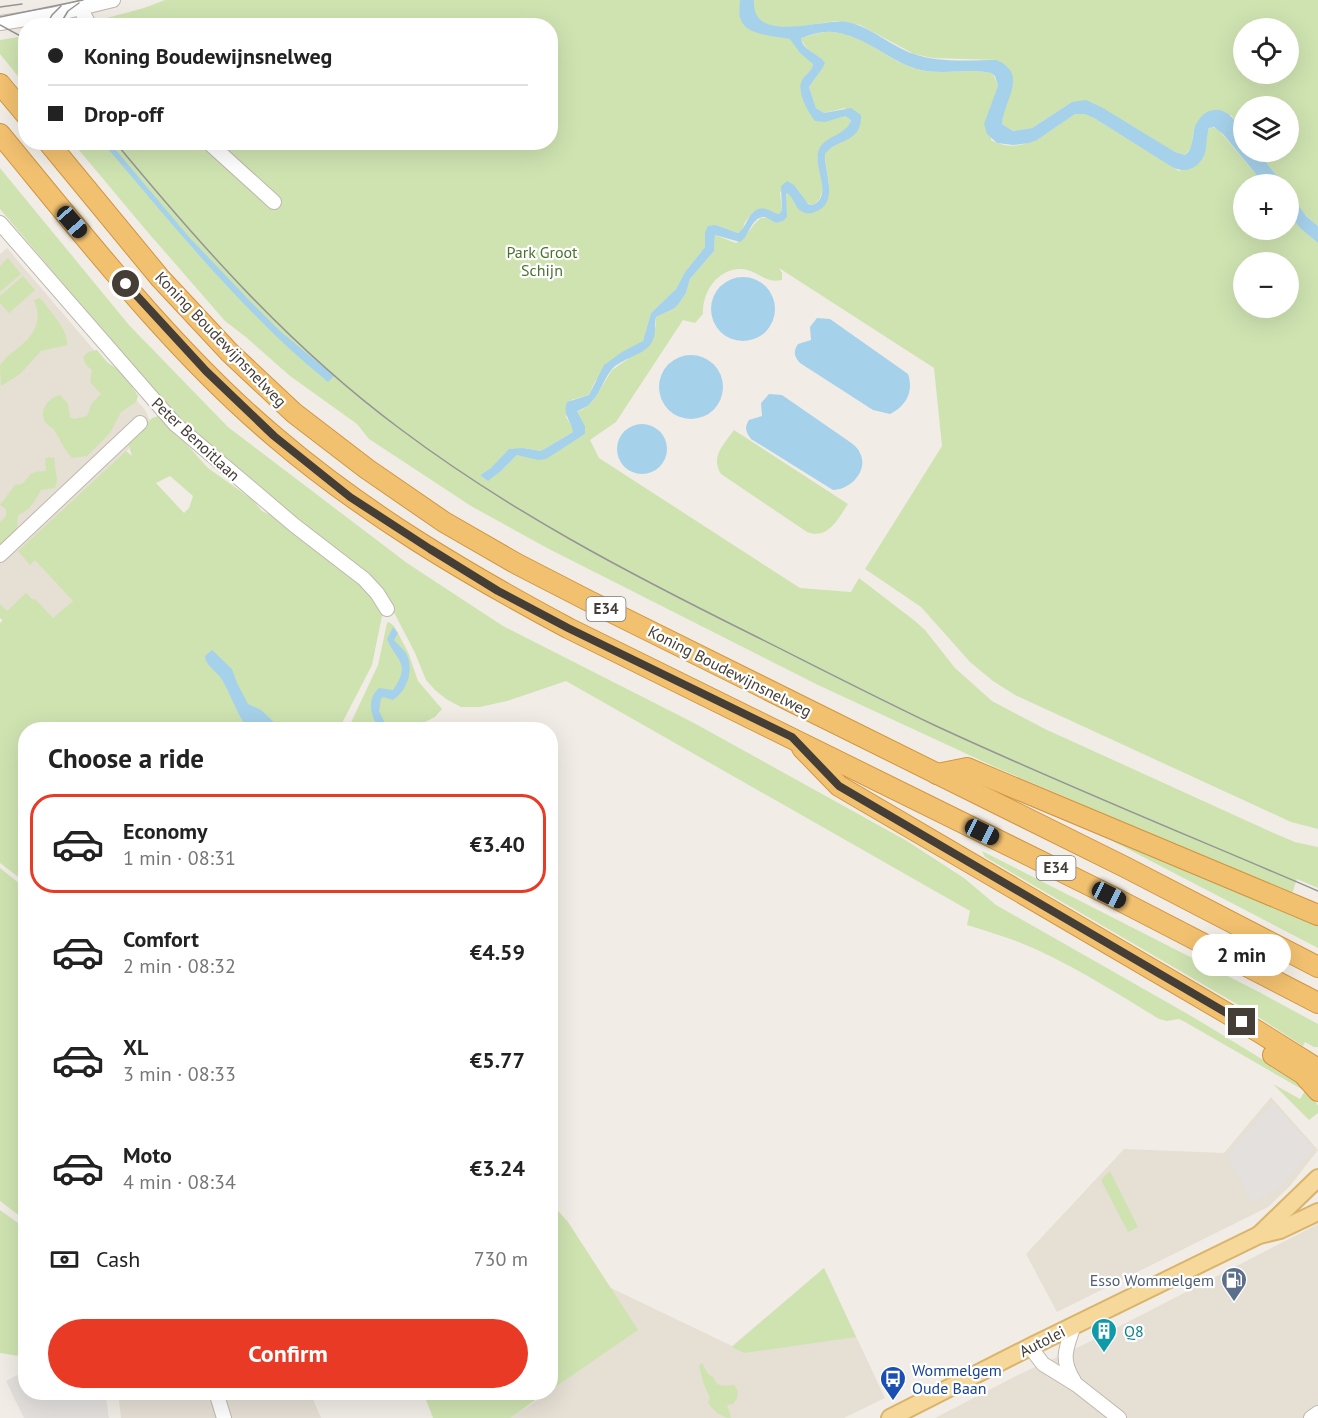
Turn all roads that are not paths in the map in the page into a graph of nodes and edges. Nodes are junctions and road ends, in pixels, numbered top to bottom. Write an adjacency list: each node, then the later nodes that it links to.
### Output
1 (113, 0): 2 (street)
2 (80, 8): 3 (street); 4 (street)
3 (27, 18)
4 (86, 18)
5 (18, 20): 6 (street)
6 (0, 23)
7 (0, 84): 8 (highway)
8 (18, 105)
9 (0, 134): 17 (highway, Koning Boudewijnsnelweg / E34)
10 (55, 150): 18 (highway, Koning Boudewijnsnelweg / E34)
11 (217, 150): 12 (street)
12 (274, 202)
13 (0, 224): 16 (street, Peter Benoitlaan)
14 (140, 423): 15 (street, Peter Benoitlaan)
15 (0, 555)
16 (387, 609)
17 (792, 737): 21 (highway, Koning Boudewijnsnelweg / E34); 22 (highway)
18 (937, 774): 19 (highway); 20 (highway, Koning Boudewijnsnelweg / E34)
19 (1318, 915)
20 (1318, 967)
21 (1318, 1003)
22 (1259, 1032): 23 (highway); 24 (highway)
23 (1318, 1069)
24 (1318, 1091)
25 (1318, 1178): 27 (main road, Autolei)
26 (1318, 1212): 27 (main road, Autolei)
27 (1259, 1235): 28 (main road, Autolei)
28 (1074, 1325): 29 (main road, Autolei); 30 (street)
29 (1030, 1347): 30 (street); 34 (main road, Autolei)
30 (1077, 1385): 35 (street)
31 (218, 1400): 33 (street)
32 (1318, 1413): 36 (street)
33 (224, 1418)
34 (891, 1418)
35 (1119, 1418)
36 (1311, 1418)

